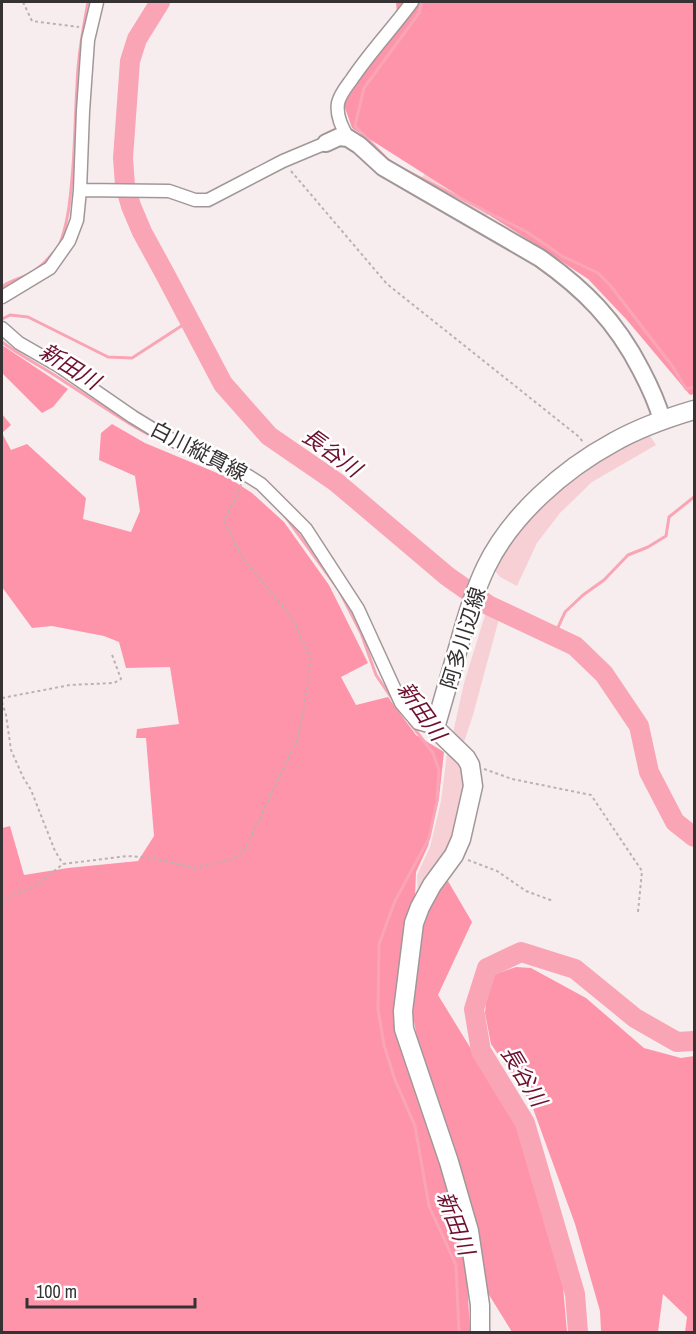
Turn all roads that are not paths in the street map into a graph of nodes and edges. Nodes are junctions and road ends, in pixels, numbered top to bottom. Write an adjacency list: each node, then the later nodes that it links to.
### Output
1 (97, 2): 5 (street)
2 (412, 2): 3 (street)
3 (348, 138): 4 (street); 9 (street)
4 (326, 143): 5 (street)
5 (80, 190): 6 (street)
6 (2, 297)
7 (2, 328): 10 (street, 白川縦貫線)
8 (694, 410): 9 (main road, 阿多川辺線)
9 (662, 420): 10 (main road, 阿多川辺線)
10 (435, 728): 11 (main road)
11 (480, 1332)

